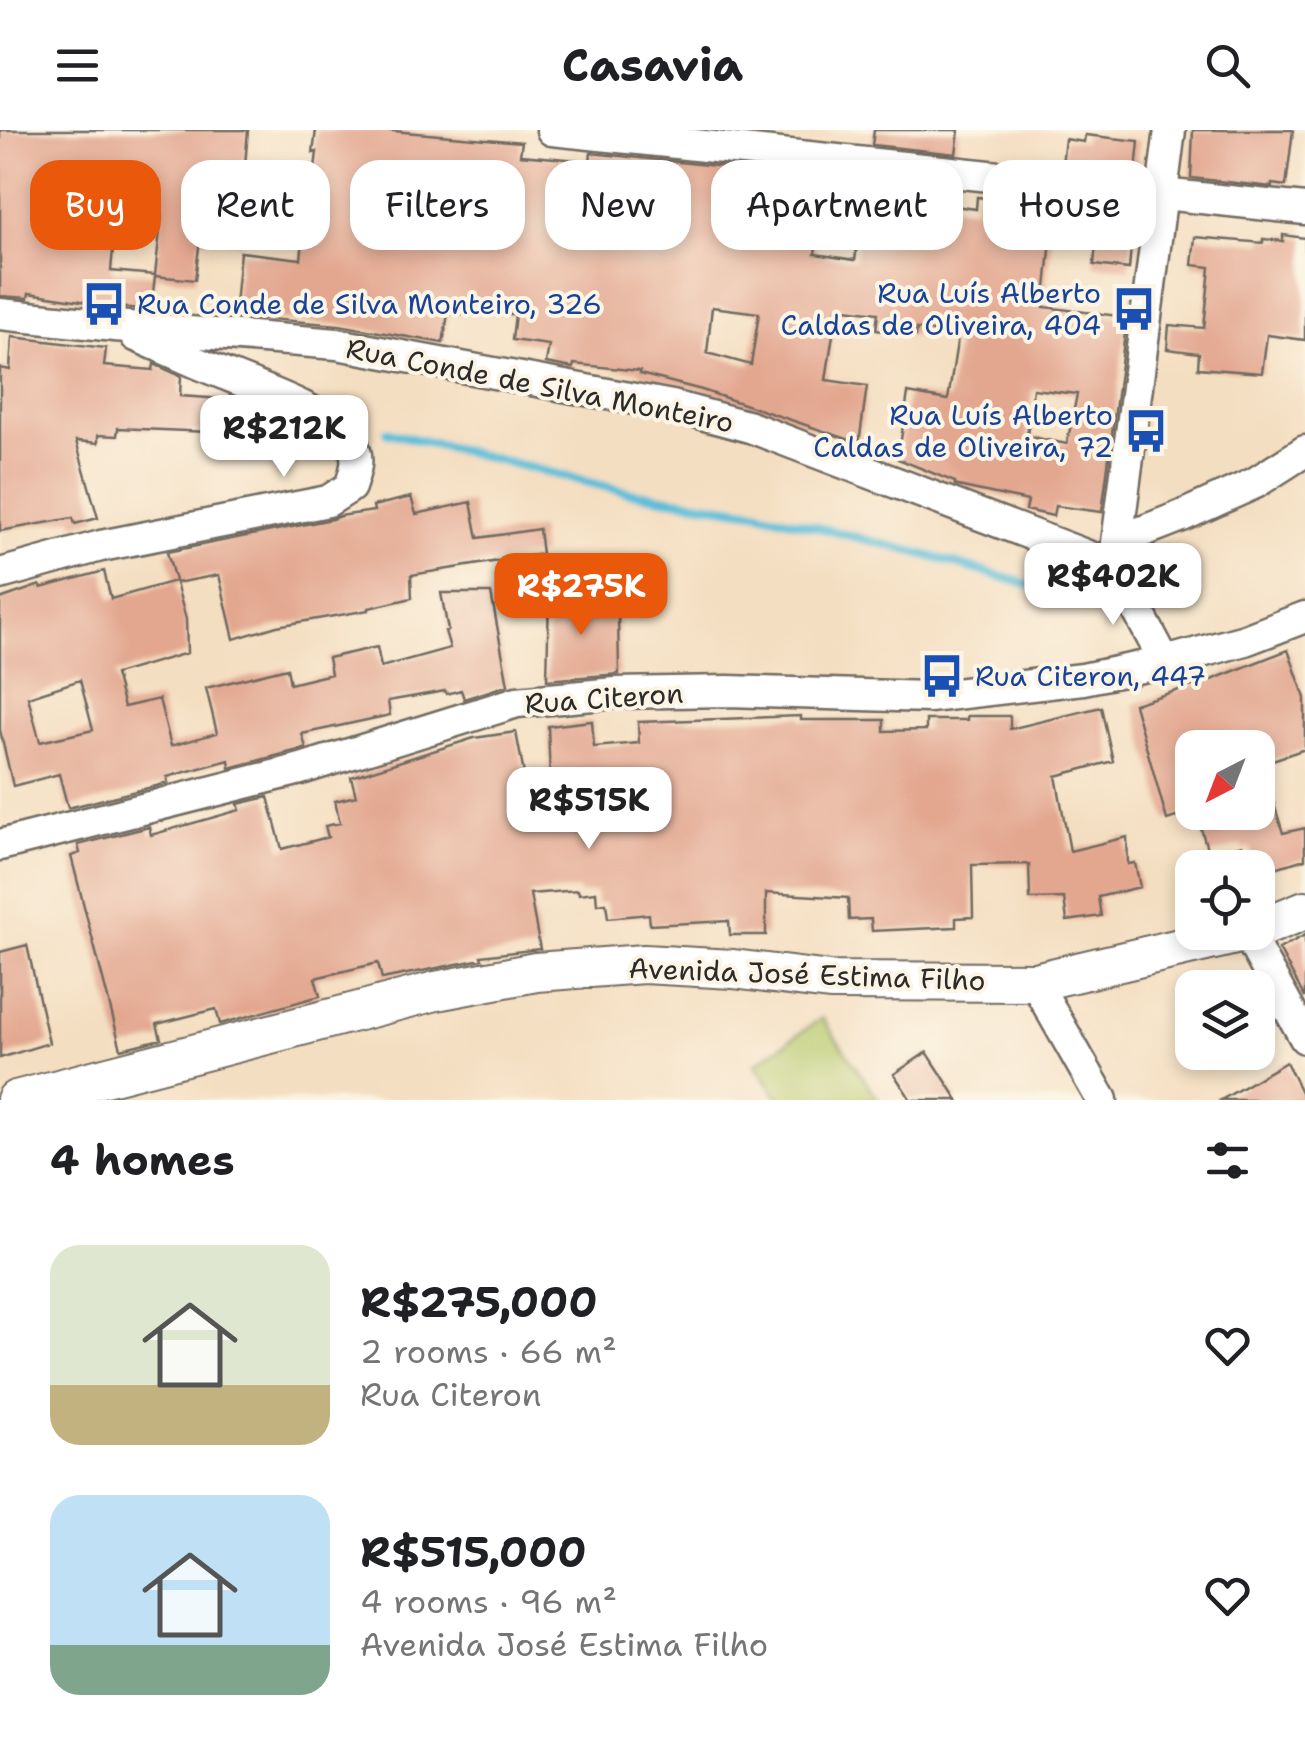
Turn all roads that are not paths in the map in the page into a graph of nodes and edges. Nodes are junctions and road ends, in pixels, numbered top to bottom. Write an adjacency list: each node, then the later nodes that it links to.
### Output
1 (552, 130): 3 (street)
2 (1170, 130): 3 (street)
3 (1161, 193): 4 (street); 8 (street)
4 (1305, 209)
5 (0, 314): 6 (street, Rua Conde de Silva Monteiro)
6 (115, 326): 8 (street, Rua Conde de Silva Monteiro); 9 (street)
7 (1305, 451): 8 (street)
8 (1116, 554): 11 (street)
9 (0, 574)
10 (1305, 617): 11 (street, Rua Citeron)
11 (1165, 662): 12 (street, Rua Citeron)
12 (0, 845)
13 (1305, 910): 14 (street)
14 (1275, 922)
15 (1175, 950): 17 (street, Avenida José Estima Filho)
16 (1256, 950): 18 (street)
17 (1035, 982): 19 (street, Avenida José Estima Filho); 20 (street)
18 (1305, 1038)
19 (16, 1100)
20 (1102, 1100)

